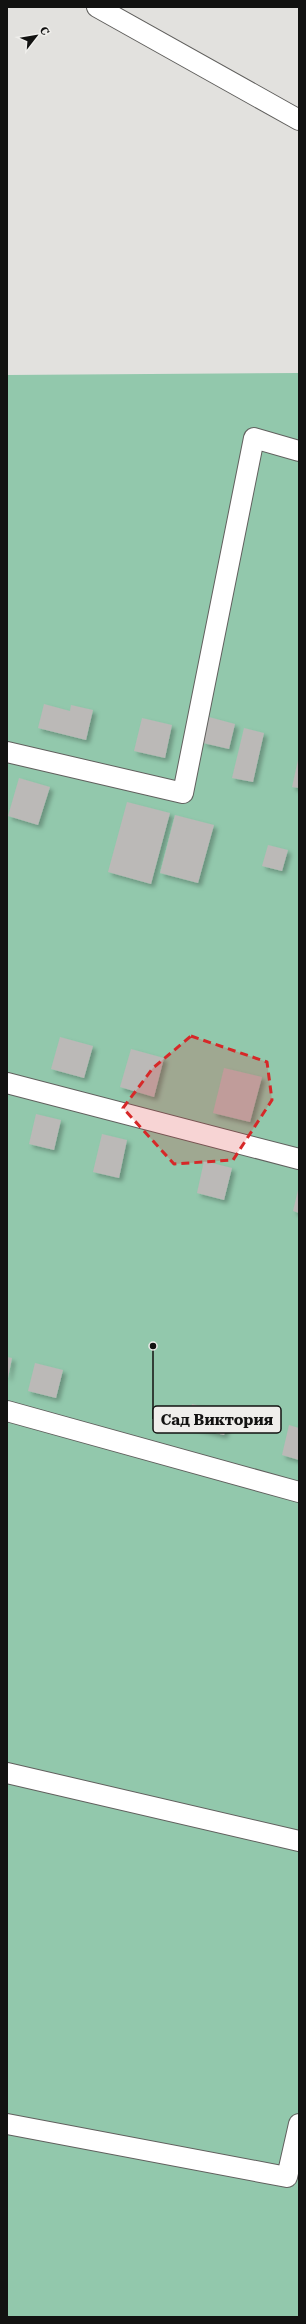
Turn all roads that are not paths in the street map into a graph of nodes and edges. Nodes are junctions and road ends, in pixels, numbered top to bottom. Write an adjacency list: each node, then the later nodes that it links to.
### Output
1 (97, 7): 2 (lane)
2 (299, 120)
3 (299, 451): 4 (lane)
4 (7, 752)
5 (7, 1083): 6 (lane)
6 (299, 1159)
7 (7, 1411): 8 (lane)
8 (299, 1492)
9 (7, 1773): 10 (lane)
10 (299, 1841)
11 (7, 2124): 13 (lane)
12 (299, 2124): 13 (lane)
13 (293, 2178)

